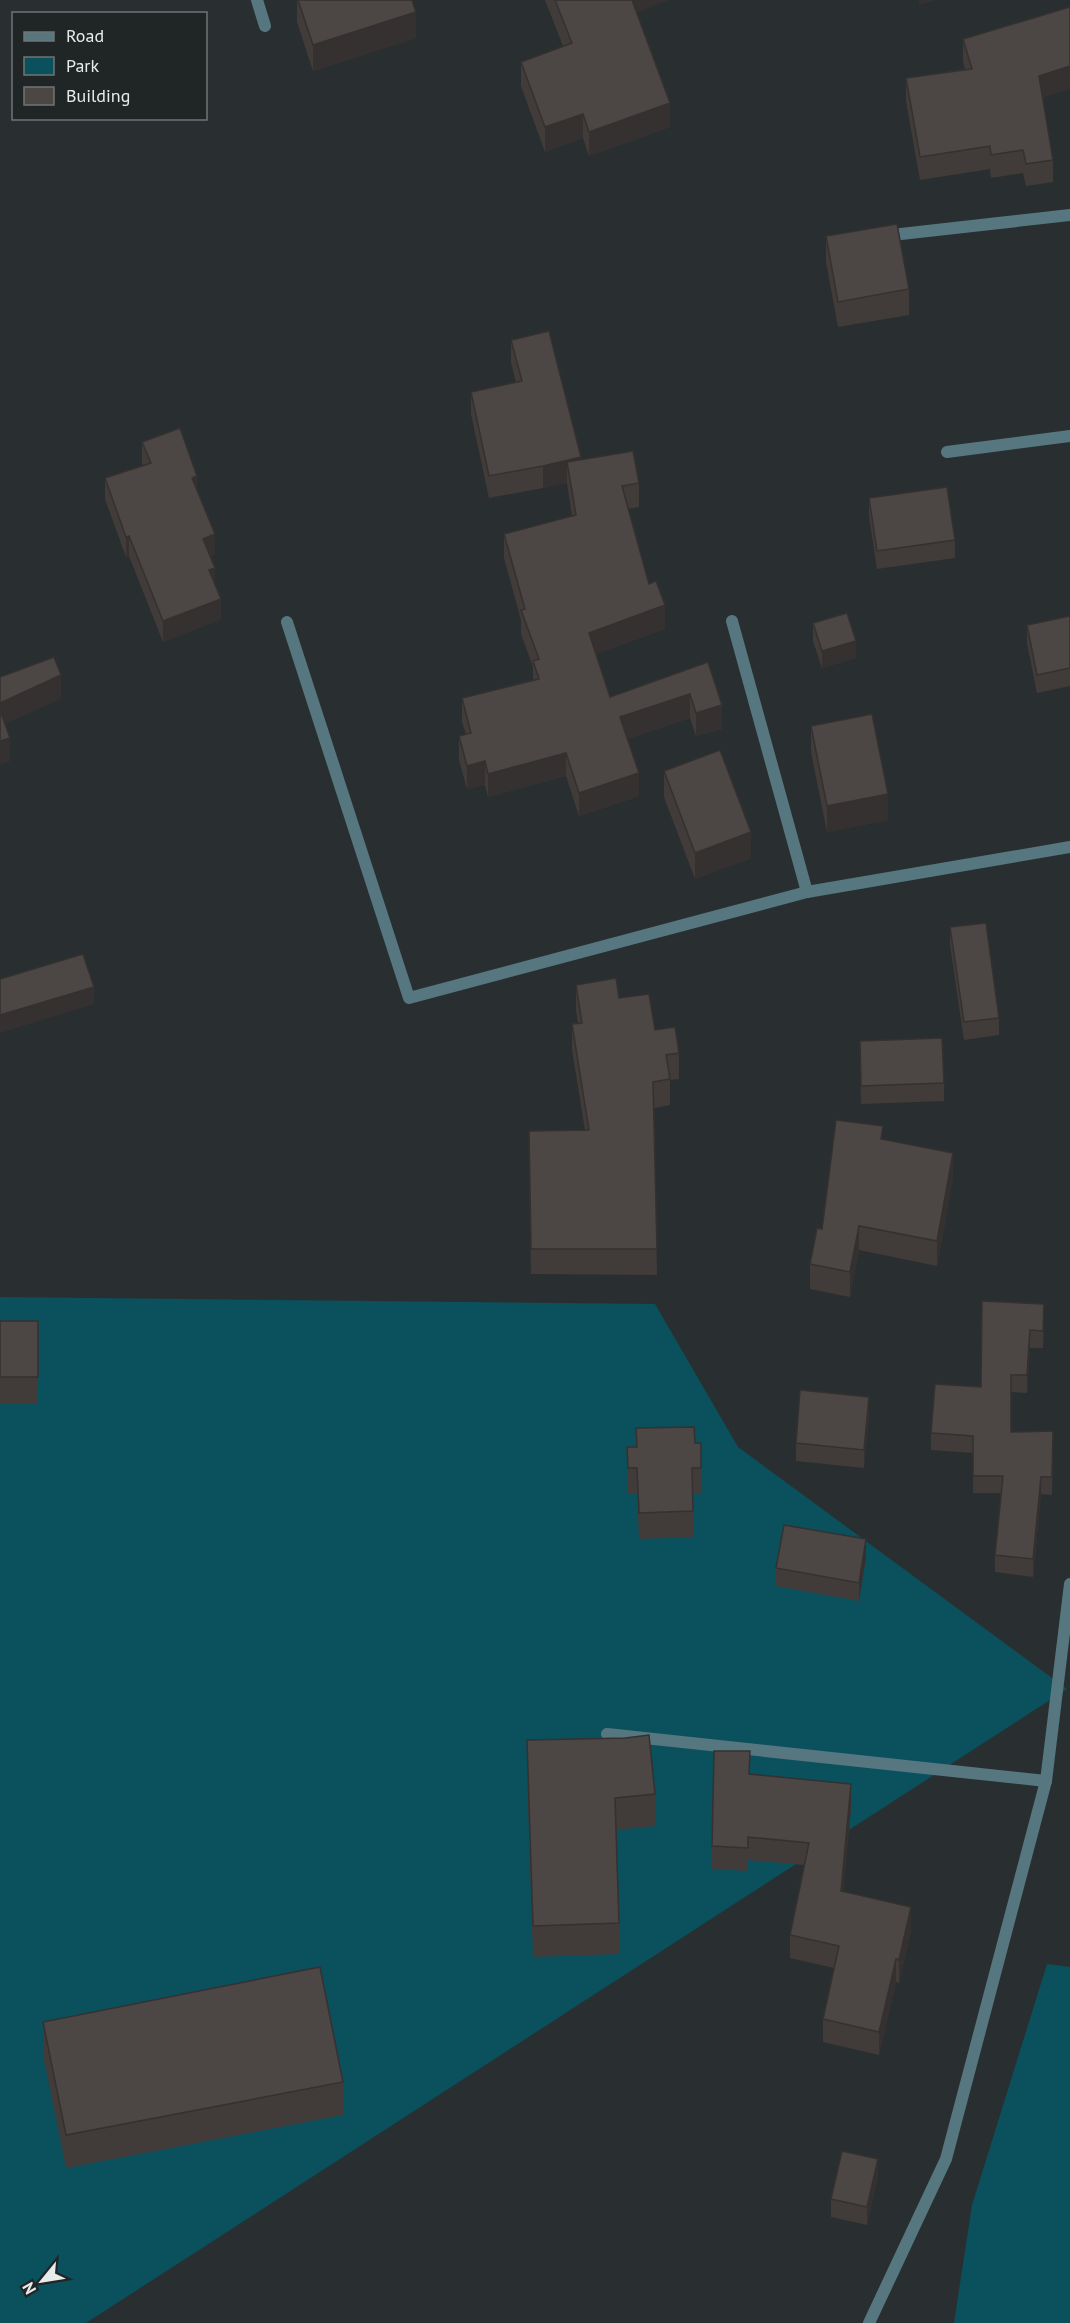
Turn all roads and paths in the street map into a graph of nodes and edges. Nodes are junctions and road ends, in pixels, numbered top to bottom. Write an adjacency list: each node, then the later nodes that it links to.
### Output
1 (257, 0): 2 (street)
2 (265, 26)
3 (1070, 215): 4 (street)
4 (868, 238)
5 (1070, 436): 6 (street)
6 (947, 452)
7 (732, 621): 10 (street)
8 (287, 622): 10 (street)
9 (1070, 847): 10 (street)
10 (807, 892)
11 (1070, 1584): 13 (street)
12 (607, 1734): 13 (street)
13 (1046, 1781): 14 (street)
14 (869, 2323)

